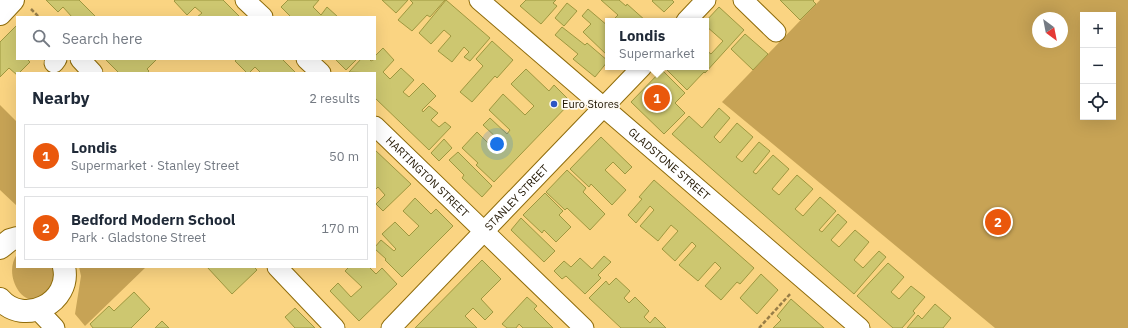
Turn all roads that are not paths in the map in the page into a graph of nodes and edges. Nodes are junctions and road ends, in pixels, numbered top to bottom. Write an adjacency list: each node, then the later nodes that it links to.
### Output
1 (246, 0): 7 (street)
2 (480, 0): 15 (street, GLADSTONE STREET)
3 (706, 0): 8 (street)
4 (743, 0): 9 (street)
5 (20, 3): 6 (street)
6 (0, 14)
7 (262, 16)
8 (689, 18)
9 (776, 32)
10 (81, 60): 13 (street)
11 (307, 60): 14 (street)
12 (639, 70): 15 (street, STANLEY STREET)
13 (92, 72)
14 (320, 72)
15 (604, 106): 17 (street, STANLEY STREET); 26 (street, GLADSTONE STREET)
16 (376, 127): 17 (street, HARTINGTON STREET)
17 (484, 232): 24 (street, STANLEY STREET); 25 (street, HARTINGTON STREET)
18 (64, 268): 21 (street)
19 (278, 268): 23 (street)
20 (1, 303): 21 (street)
21 (38, 310): 22 (street)
22 (55, 328)
23 (335, 328)
24 (391, 328)
25 (584, 328)
26 (860, 328)

